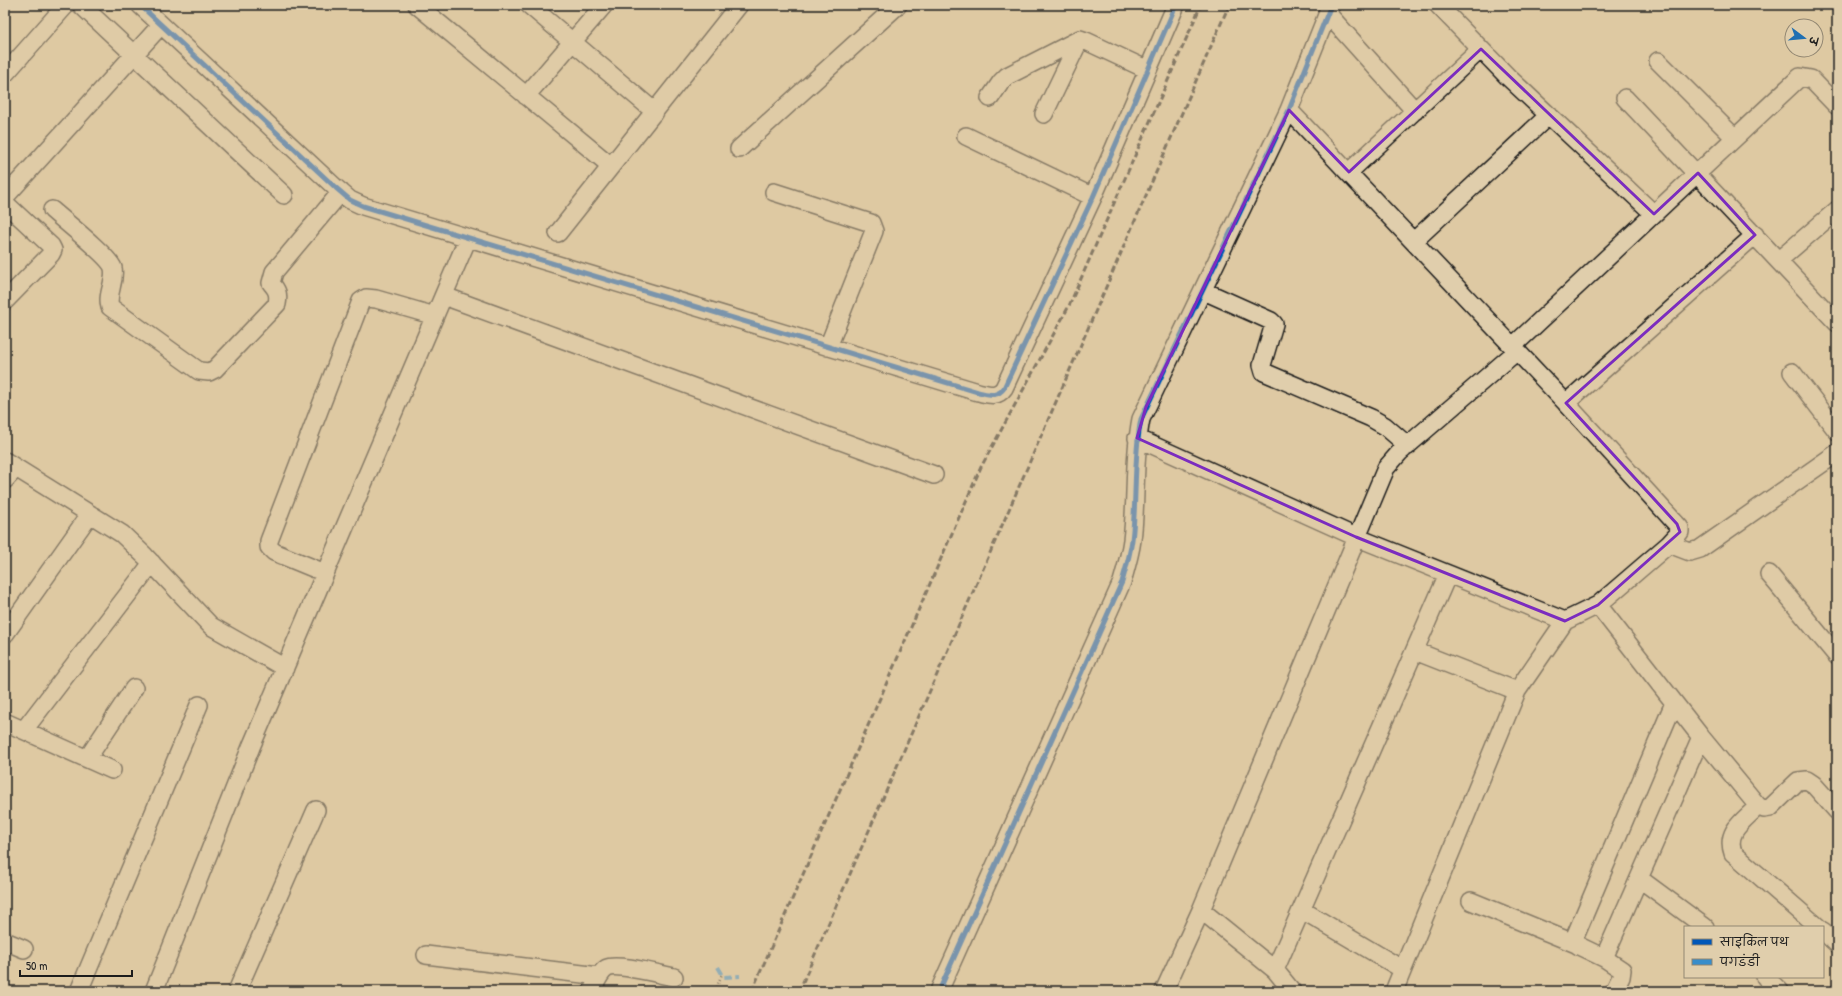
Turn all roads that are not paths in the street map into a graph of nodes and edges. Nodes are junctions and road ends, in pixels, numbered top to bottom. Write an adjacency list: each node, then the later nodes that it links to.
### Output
1 (66, 5): 19 (street)
2 (81, 5): 16 (street)
3 (140, 5): 12 (street)
4 (417, 5): 20 (street)
5 (529, 5): 14 (street)
6 (604, 5): 14 (street)
7 (739, 5): 26 (street)
8 (898, 5): 31 (street)
9 (1176, 5): 18 (street)
10 (1438, 5): 15 (street)
11 (1329, 9): 24 (street); 25 (street)
12 (161, 25): 16 (street); 35 (street)
13 (1080, 40): 18 (street); 21 (street); 27 (street)
14 (572, 41): 20 (street); 26 (street)
15 (1481, 49): 25 (street); 28 (street)
16 (133, 55): 37 (street); 38 (street)
17 (1658, 61): 30 (street)
18 (1148, 70): 39 (street)
19 (5, 74)
20 (526, 96): 32 (street)
21 (990, 98)
22 (1626, 98): 34 (street)
23 (1837, 106): 30 (street)
24 (1289, 110): 33 (street); 49 (street)
25 (1414, 111): 33 (street)
26 (654, 112): 32 (street)
27 (1044, 114)
28 (1549, 115): 43 (street); 47 (street)
29 (966, 136): 39 (street)
30 (1735, 138): 34 (street)
31 (738, 149)
32 (611, 166): 44 (street)
33 (1349, 172): 47 (street)
34 (1698, 173): 43 (street); 45 (street)
35 (341, 192): 41 (street); 46 (street)
36 (774, 192): 54 (street)
37 (284, 195)
38 (5, 197)
39 (1093, 197): 54 (street)
40 (5, 203): 51 (street)
41 (52, 210)
42 (1837, 210): 48 (street)
43 (1654, 214): 55 (street)
44 (558, 233)
45 (1755, 235): 48 (street); 57 (street)
46 (468, 238): 50 (street); 54 (street)
47 (1414, 242): 55 (street)
48 (1779, 260): 53 (street)
49 (1204, 291): 59 (street); 60 (street)
50 (444, 296): 52 (street); 63 (street)
51 (5, 302)
52 (434, 316): 68 (street); 68 (street)
53 (1837, 323)
54 (828, 347)
55 (1515, 348): 57 (street); 60 (street)
56 (1792, 372): 58 (street)
57 (1566, 403): 66 (street)
58 (1837, 432)
59 (1137, 438): 65 (street); 110 (street)
60 (1408, 446): 65 (street)
61 (1837, 453): 66 (street)
62 (9, 470): 64 (street)
63 (934, 475)
64 (90, 514): 67 (street); 73 (street)
65 (1356, 537): 69 (street); 91 (street)
66 (1669, 544): 71 (street)
67 (152, 563): 76 (street); 82 (street)
68 (325, 573): 76 (street)
69 (1448, 574): 72 (street); 75 (street)
70 (1769, 574): 74 (street)
71 (1598, 605): 72 (street); 79 (street)
72 (1565, 621): 78 (street)
73 (5, 634)
74 (1834, 646)
75 (1415, 651): 78 (street); 92 (street)
76 (284, 668): 108 (street)
77 (134, 688): 84 (street)
78 (1517, 690): 102 (street)
79 (1674, 703): 83 (street); 97 (street)
80 (199, 705): 107 (street)
81 (6, 723): 82 (street)
82 (24, 730): 84 (street)
83 (1701, 737): 86 (street); 89 (street)
84 (87, 759): 85 (street)
85 (112, 770)
86 (1758, 806): 88 (street); 94 (street)
87 (316, 810): 109 (street)
88 (1837, 811)
89 (1640, 879): 93 (street); 101 (street)
90 (1471, 901): 97 (street)
91 (1201, 910): 103 (street); 111 (street)
92 (1302, 910): 102 (street); 103 (street)
93 (1704, 926)
94 (1817, 926)
95 (1824, 932): 98 (street)
96 (5, 940): 99 (street)
97 (1576, 944): 101 (street)
98 (1837, 944)
99 (24, 949)
100 (426, 955): 106 (street)
101 (1604, 958): 114 (street)
102 (1402, 969): 113 (street)
103 (1275, 970): 112 (street)
104 (674, 977): 106 (street)
105 (1766, 978): 115 (street)
106 (596, 983)
107 (79, 991)
108 (154, 991)
109 (237, 991)
110 (939, 991)
111 (1164, 991)
112 (1292, 991)
113 (1394, 991)
114 (1614, 991)
115 (1780, 991)

